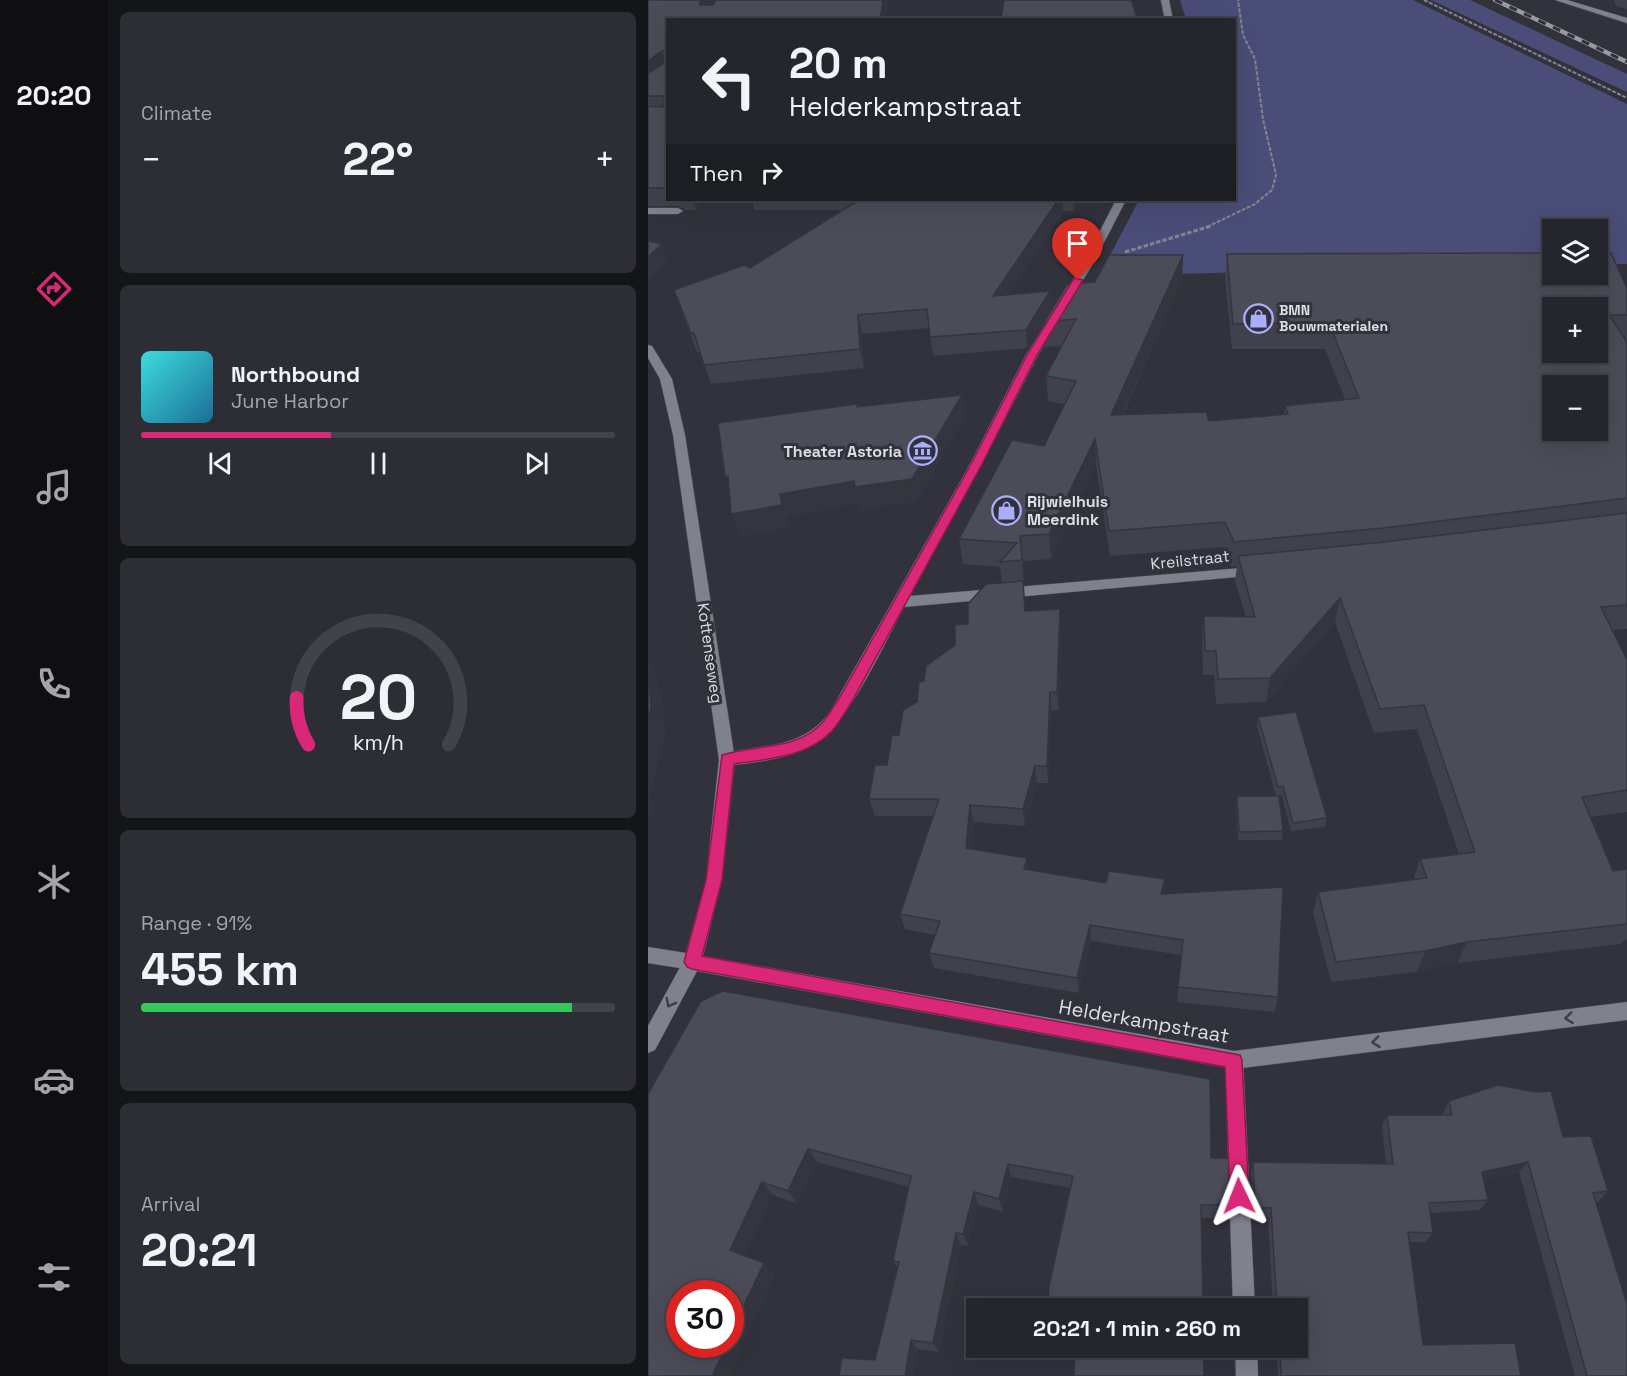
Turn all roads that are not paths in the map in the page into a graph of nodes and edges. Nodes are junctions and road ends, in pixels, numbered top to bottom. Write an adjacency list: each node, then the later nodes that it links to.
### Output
1 (1165, 0): 3 (street)
2 (1559, 0): 4 (street)
3 (1169, 18)
4 (1627, 21)
5 (1120, 201): 10 (street)
6 (648, 211): 7 (street)
7 (678, 211)
8 (648, 348): 11 (street, Kottenseweg)
9 (1271, 570): 10 (street, Kreilstraat)
10 (898, 602): 11 (street)
11 (728, 760): 13 (street, Kottenseweg)
12 (648, 955): 13 (street, Helderkampstraat)
13 (692, 962): 15 (street, Kottenseweg, one-way to 15); 16 (street, Helderkampstraat)
14 (1627, 1011): 16 (street, Helderkampstraat, one-way to 16)
15 (648, 1044)
16 (1234, 1060): 17 (street)
17 (1244, 1298)
18 (1246, 1358): 19 (street)
19 (1247, 1376)

